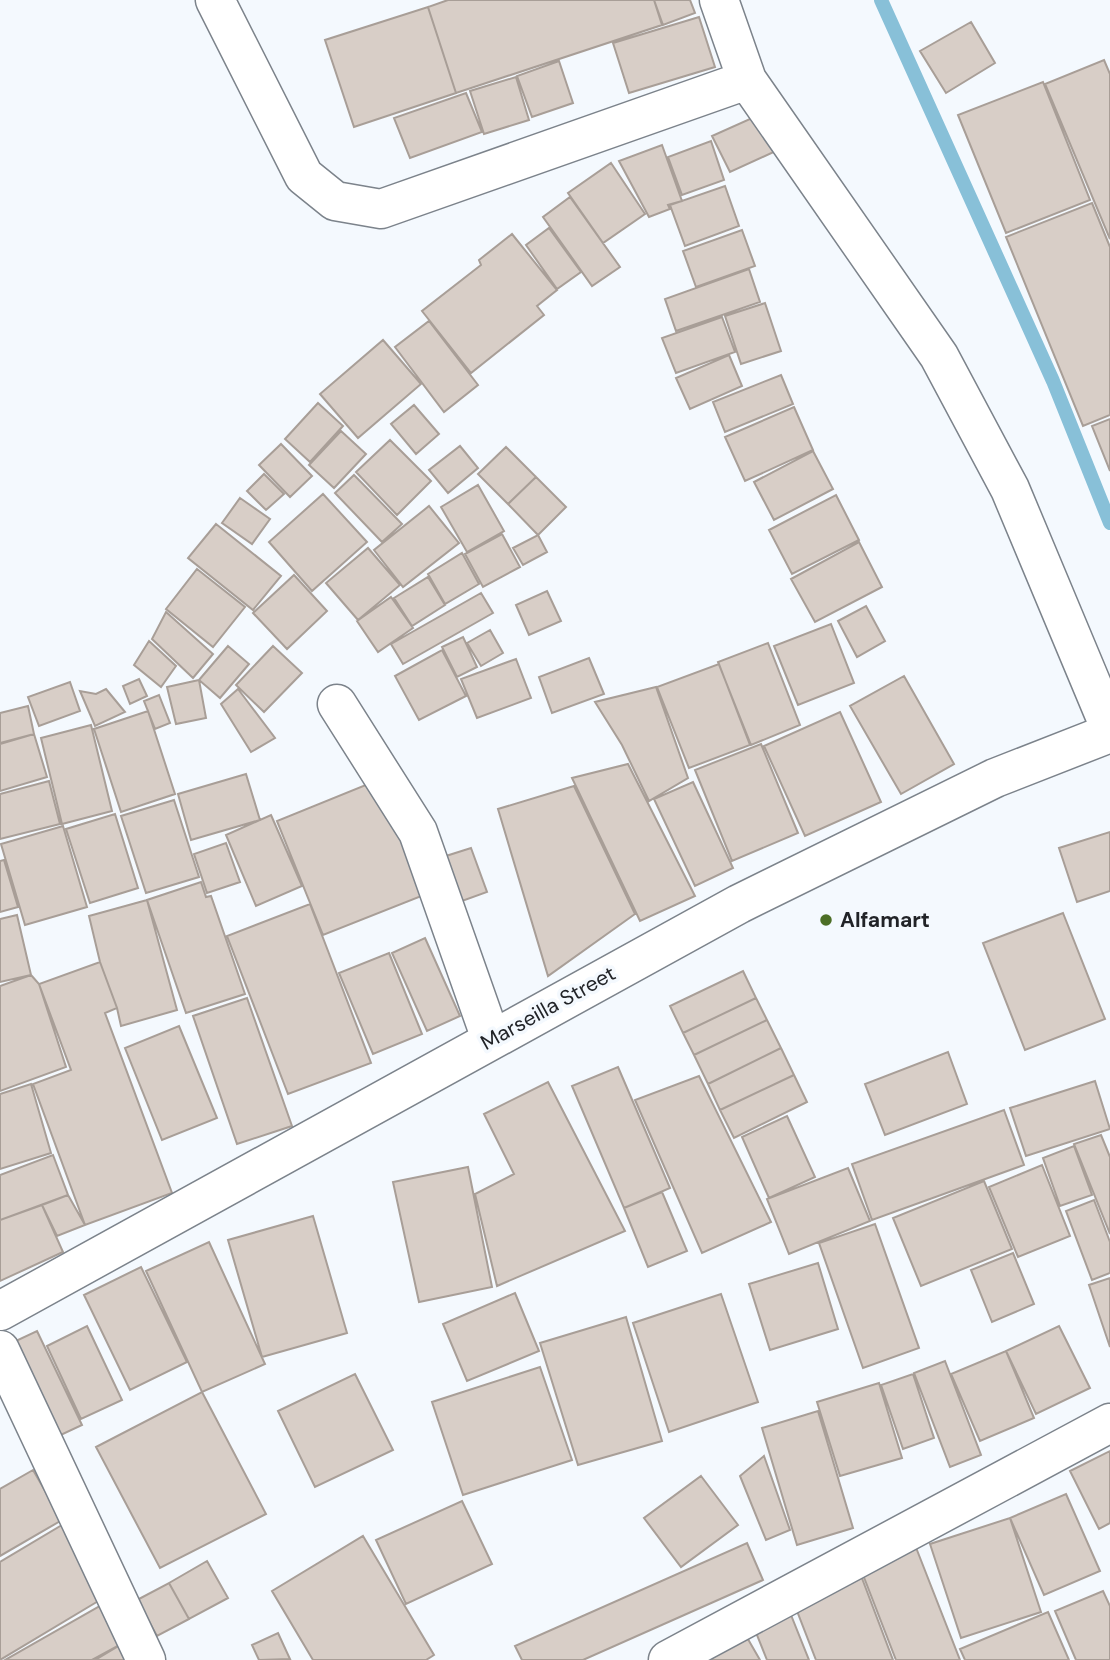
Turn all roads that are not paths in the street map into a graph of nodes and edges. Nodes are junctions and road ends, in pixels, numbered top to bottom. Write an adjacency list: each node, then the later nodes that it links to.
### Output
1 (215, 0): 3 (street)
2 (719, 0): 3 (street)
3 (747, 80): 5 (street)
4 (337, 704): 6 (street)
5 (1110, 730): 6 (street, Marseilla Street)
6 (491, 1039): 7 (street, Marseilla Street)
7 (0, 1311)
8 (0, 1350): 10 (street)
9 (1110, 1423): 11 (street)
10 (146, 1660)
11 (668, 1660)

